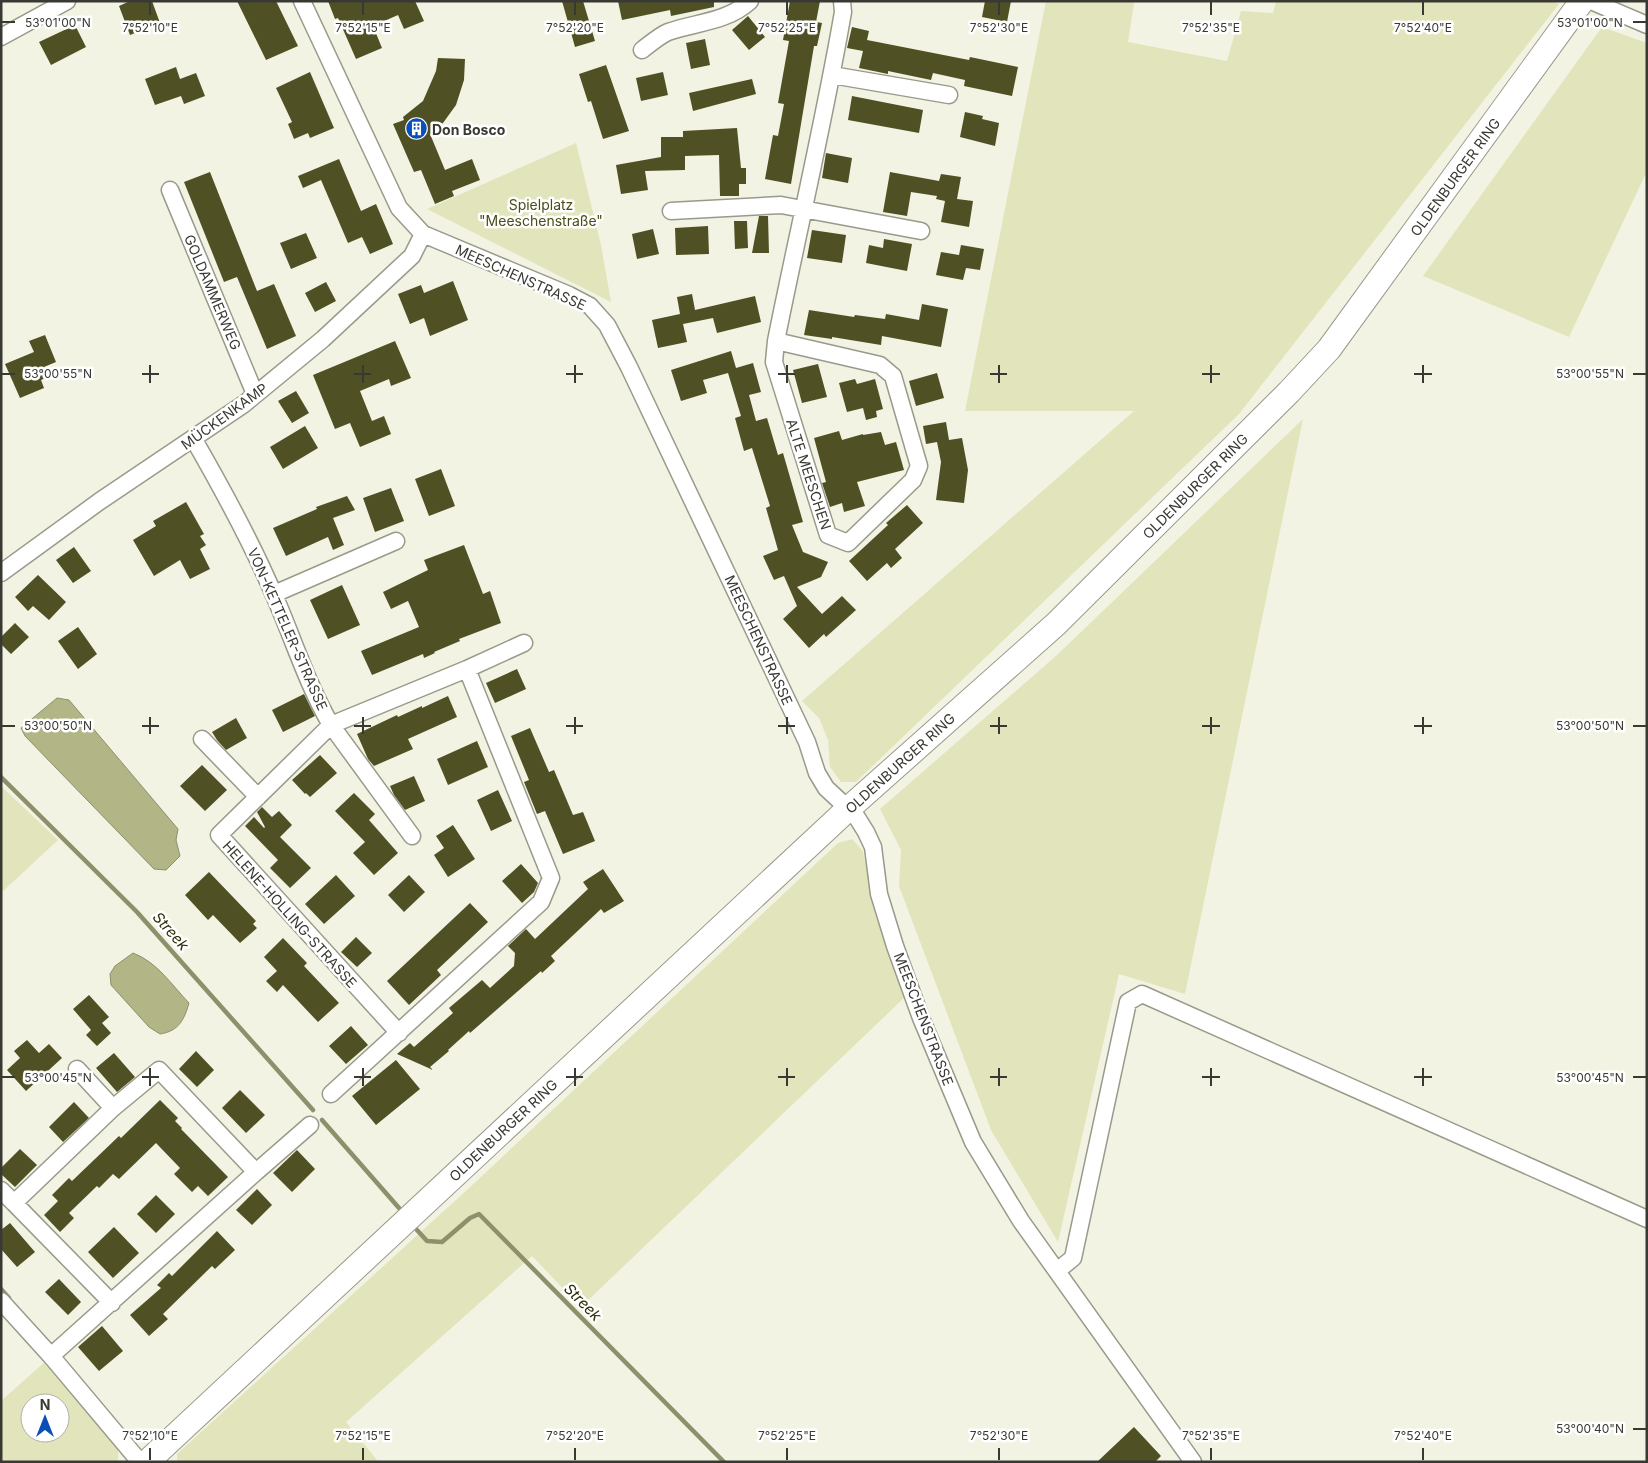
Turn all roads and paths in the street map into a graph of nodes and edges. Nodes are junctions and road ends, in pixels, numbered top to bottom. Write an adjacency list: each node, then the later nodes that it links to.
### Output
1 (67, 1): 8 (street)
2 (302, 1): 16 (street, MEESCHENSTRASSE)
3 (750, 1): 9 (street)
4 (842, 1): 10 (street, ALTE MEESCHEN)
5 (1582, 1): 28 (main road, OLDENBURGER RING)
6 (1590, 1): 7 (street)
7 (1647, 25)
8 (1, 37)
9 (642, 50)
10 (832, 75): 11 (street); 13 (street, ALTE MEESCHEN)
11 (949, 95)
12 (170, 190): 18 (street, GOLDAMMERWEG)
13 (803, 208): 14 (street); 15 (street); 17 (street, ALTE MEESCHEN)
14 (671, 211)
15 (922, 230)
16 (423, 234): 18 (street, MÜCKENKAMP); 28 (street, MEESCHENSTRASSE)
17 (776, 341): 17 (street, ALTE MEESCHEN)
18 (256, 394): 19 (street, MÜCKENKAMP)
19 (193, 438): 21 (street, MÜCKENKAMP); 22 (street, VON-KETTELER-STRASSE)
20 (396, 541): 22 (street)
21 (1, 573)
22 (274, 594): 25 (street, VON-KETTELER-STRASSE)
23 (524, 644): 24 (street)
24 (467, 669): 25 (street); 30 (street)
25 (332, 725): 27 (street, HELENE-HOLLING-STRASSE); 29 (street, VON-KETTELER-STRASSE)
26 (202, 739): 27 (street)
27 (258, 797): 30 (street, HELENE-HOLLING-STRASSE)
28 (848, 808): 39 (street, MEESCHENSTRASSE); 44 (main road, OLDENBURGER RING)
29 (412, 836)
30 (398, 1033): 32 (street)
31 (77, 1069): 33 (street)
32 (331, 1094)
33 (114, 1108): 35 (street); 37 (street)
34 (310, 1125): 35 (street)
35 (256, 1172): 41 (street)
36 (1, 1190): 37 (street)
37 (14, 1203): 41 (street)
38 (1647, 1219): 39 (street)
39 (1057, 1271): 45 (street, MEESCHENSTRASSE)
40 (1, 1301): 42 (street)
41 (112, 1303): 42 (street)
42 (51, 1356): 43 (street)
43 (140, 1462)
44 (148, 1462)
45 (1193, 1462)

